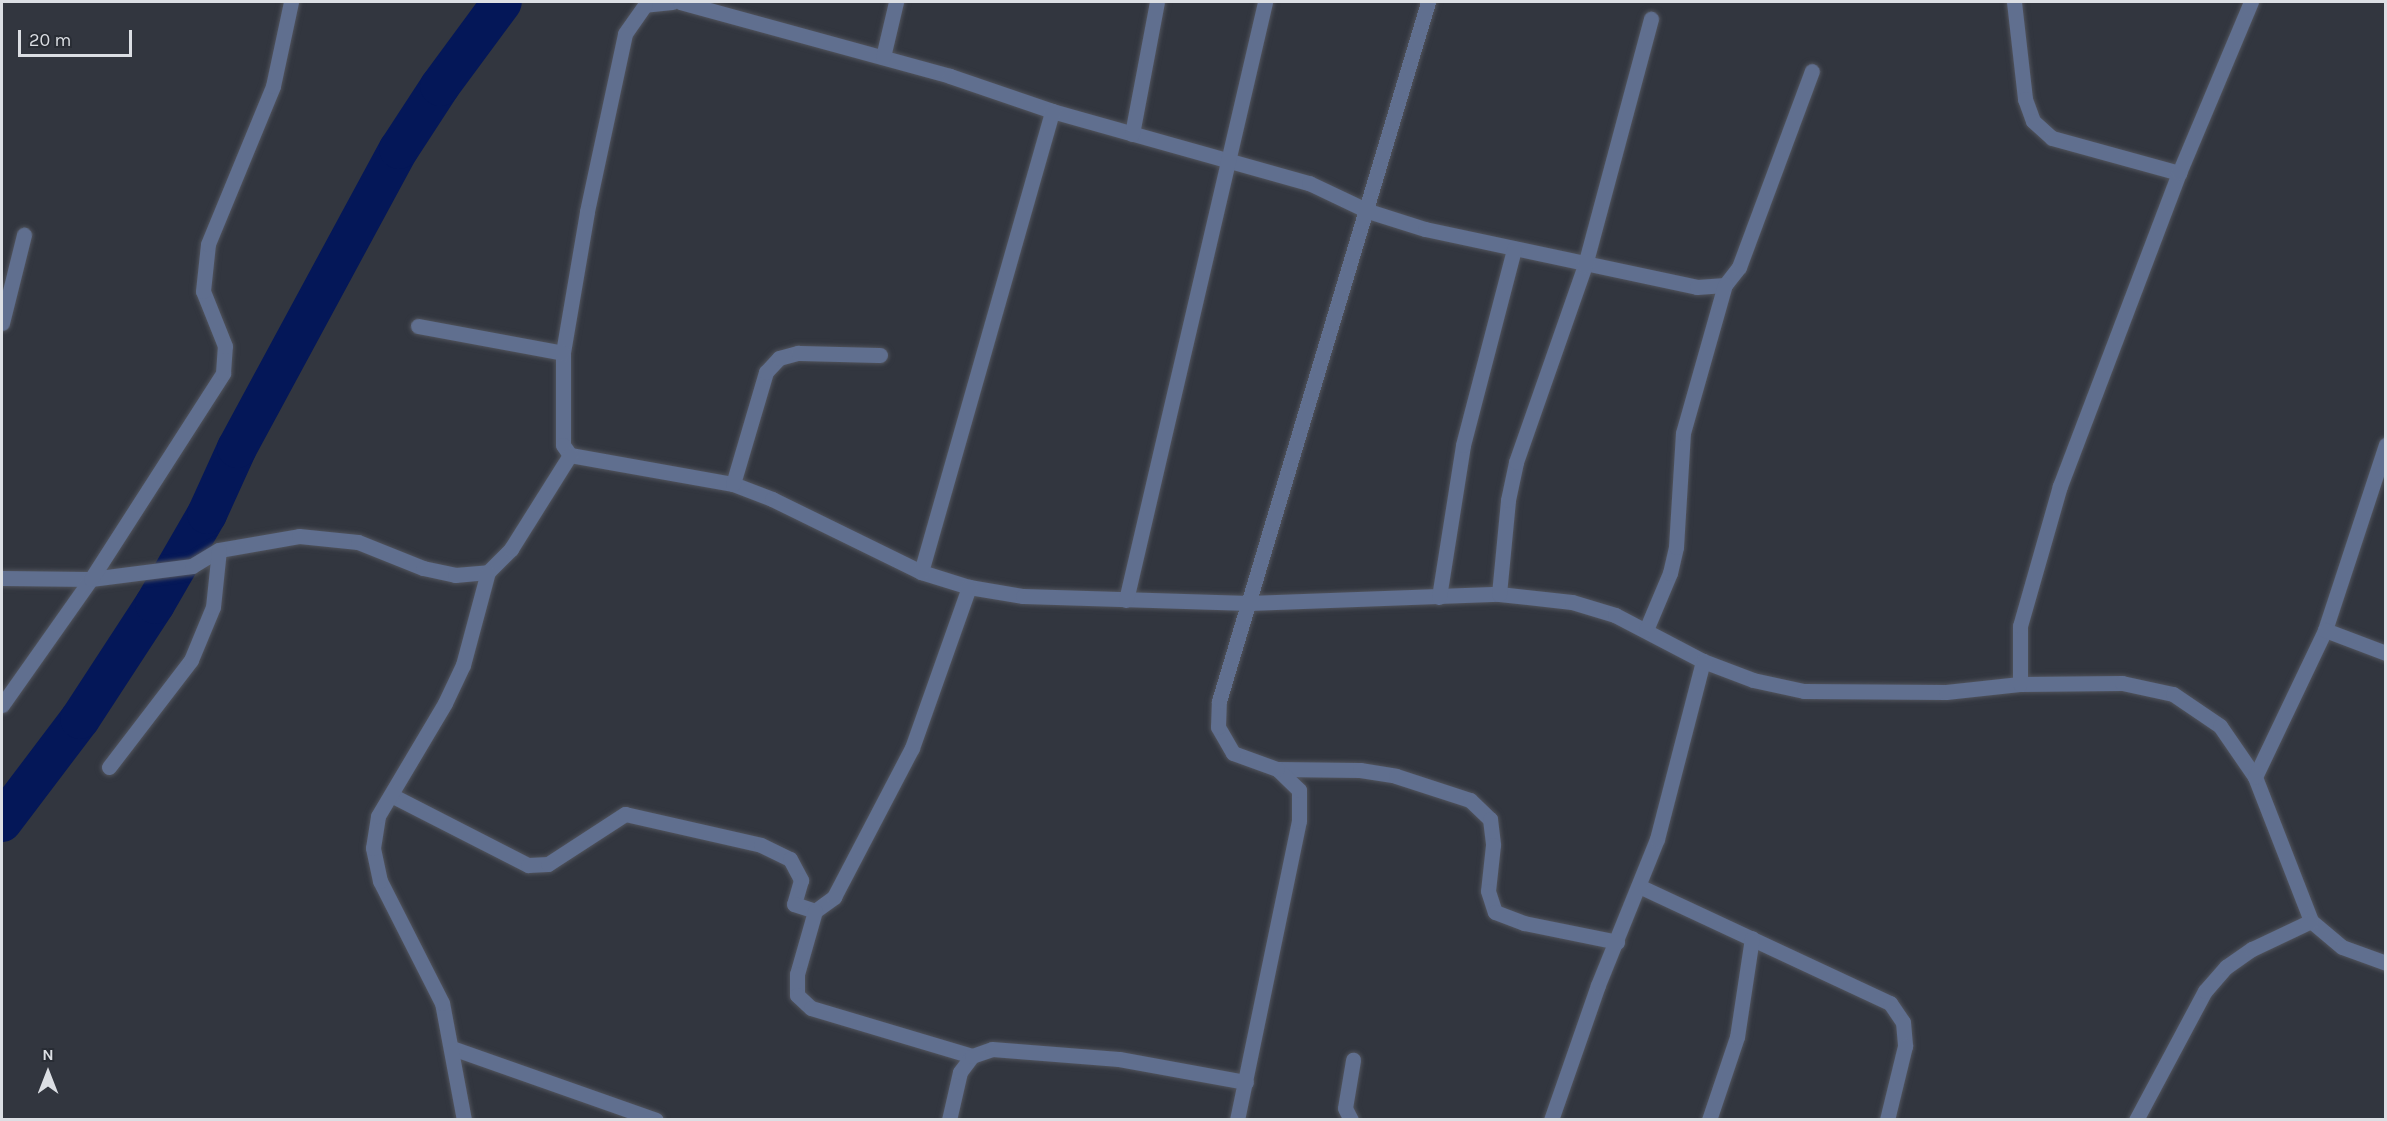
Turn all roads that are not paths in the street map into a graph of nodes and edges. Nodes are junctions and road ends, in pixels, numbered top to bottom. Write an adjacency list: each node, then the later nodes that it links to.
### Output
1 (291, 2): 33 (street)
2 (672, 2): 24 (street)
3 (680, 2): 11 (street)
4 (896, 2): 11 (street)
5 (1157, 2): 14 (street)
6 (1265, 2): 15 (street)
7 (1428, 2): 17 (street)
8 (2014, 2): 16 (street)
9 (2251, 2): 16 (street)
10 (1651, 19): 20 (street)
11 (883, 57): 13 (street)
12 (1812, 71): 21 (street)
13 (1052, 111): 14 (street); 31 (street)
14 (1132, 134): 15 (street)
15 (1225, 160): 17 (street); 37 (street)
16 (2179, 173): 43 (street)
17 (1368, 211): 19 (street); 38 (street)
18 (24, 236): 22 (street)
19 (1514, 249): 20 (street); 36 (street)
20 (1585, 265): 21 (street); 35 (street)
21 (1725, 285): 39 (street)
22 (2, 323)
23 (418, 326): 24 (street)
24 (563, 353): 27 (street)
25 (880, 355): 28 (street)
26 (2385, 445): 40 (street)
27 (570, 455): 28 (street); 30 (street)
28 (733, 484): 31 (street)
29 (219, 550): 30 (street); 33 (street); 45 (street)
30 (488, 572): 48 (street)
31 (921, 572): 34 (street)
32 (2, 578): 33 (street)
33 (91, 579): 44 (street)
34 (969, 587): 37 (street); 50 (street)
35 (1499, 594): 36 (street); 39 (street)
36 (1439, 597): 38 (street)
37 (1126, 600): 38 (street)
38 (1249, 603): 46 (street)
39 (1646, 630): 42 (street)
40 (2325, 630): 41 (street); 47 (street)
41 (2385, 653)
42 (1702, 662): 43 (street); 49 (street)
43 (2019, 684): 47 (street)
44 (2, 705)
45 (109, 767)
46 (1277, 769): 53 (street); 58 (street)
47 (2255, 777): 51 (street)
48 (391, 795): 50 (street); 55 (street)
49 (1641, 886): 52 (street); 53 (street)
50 (815, 911): 56 (street)
51 (2311, 921): 54 (street); 67 (street)
52 (1752, 939): 65 (street); 66 (street)
53 (1617, 942): 64 (street)
54 (2385, 963)
55 (452, 1048): 59 (street); 60 (street)
56 (972, 1056): 58 (street); 61 (street)
57 (1353, 1060): 63 (street)
58 (1246, 1082): 62 (street)
59 (464, 1119)
60 (656, 1119)
61 (949, 1119)
62 (1237, 1119)
63 (1352, 1119)
64 (1551, 1119)
65 (1709, 1119)
66 (1887, 1119)
67 (2136, 1119)

